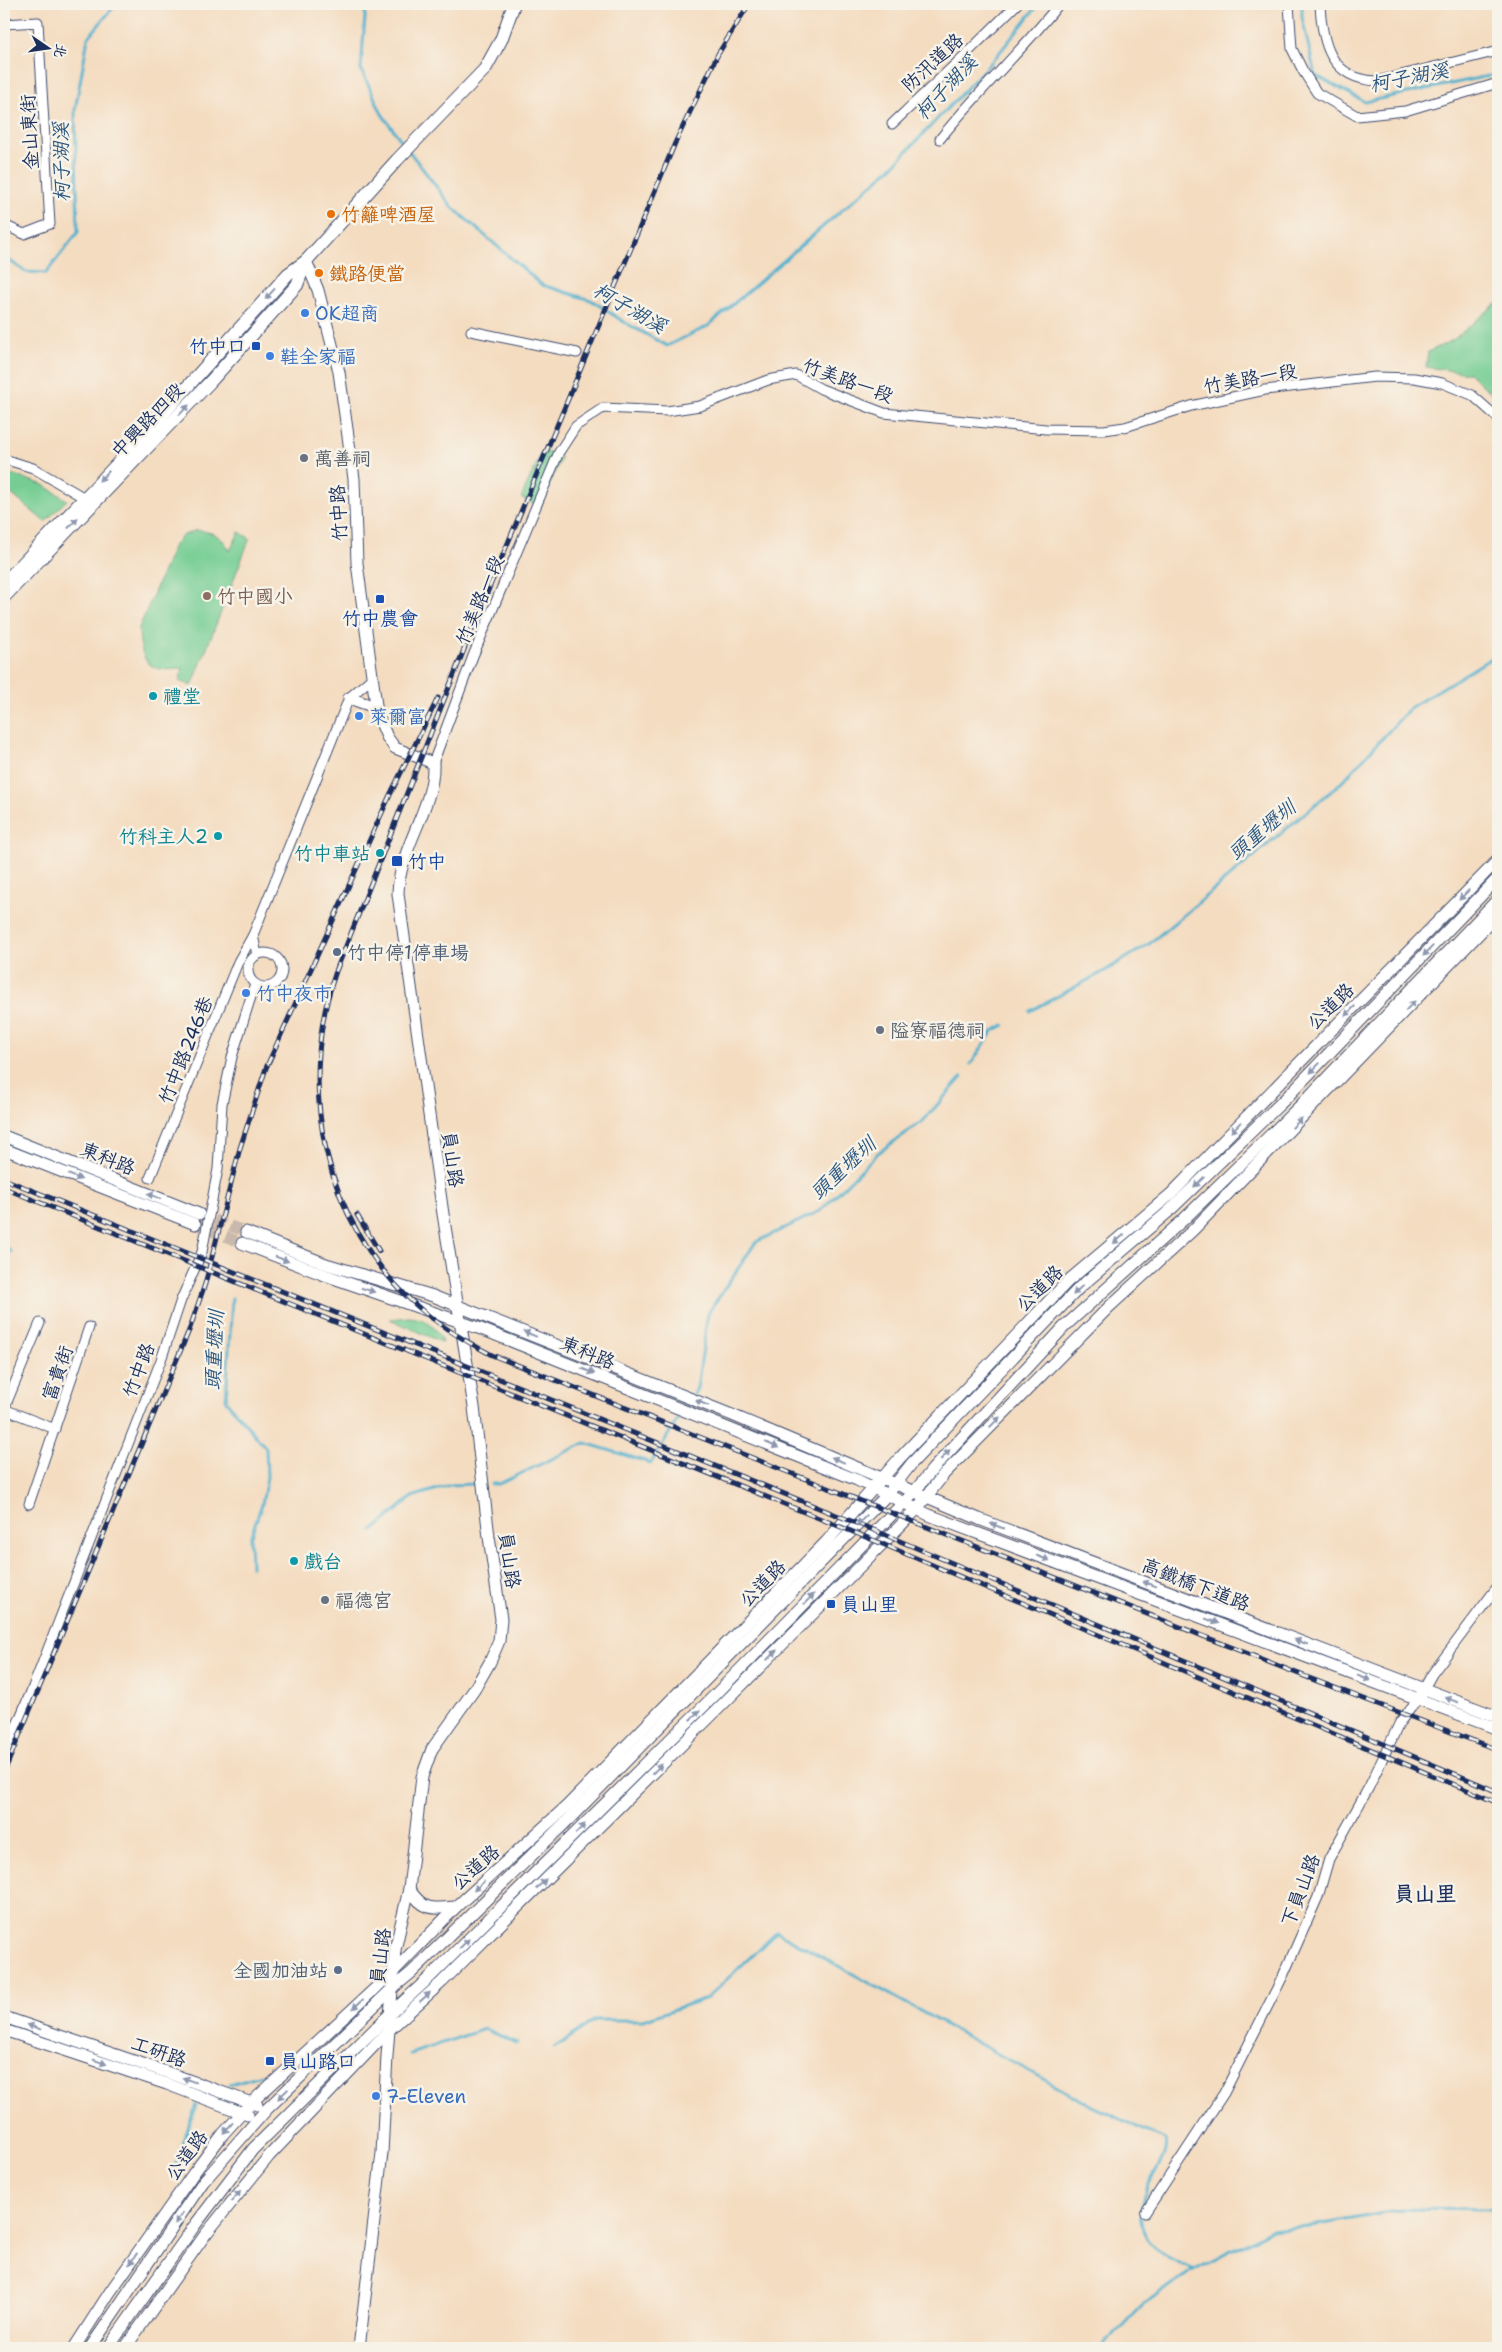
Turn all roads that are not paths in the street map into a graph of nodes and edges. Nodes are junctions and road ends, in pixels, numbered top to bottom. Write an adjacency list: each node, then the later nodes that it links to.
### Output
1 (514, 4): 12 (main road, 中興路四段)
2 (1017, 4): 9 (street, 防汛道路)
3 (1059, 4): 10 (street)
4 (1289, 4): 8 (street)
5 (1320, 4): 7 (street)
6 (4, 24): 11 (street, 金山東街)
7 (1498, 51)
8 (1498, 83)
9 (892, 124)
10 (940, 139)
11 (4, 225)
12 (306, 262): 17 (main road, 中興路四段); 20 (street, 竹中路)
13 (471, 331): 14 (street)
14 (577, 353)
15 (1498, 418): 23 (street, 竹美路一段)
16 (4, 459): 17 (street)
17 (88, 500): 18 (main road, 中興路四段); 19 (main road, 中興路四段, one-way to 17)
18 (4, 583)
19 (4, 597)
20 (372, 678): 21 (street); 22 (street, 竹中路)
21 (349, 698): 22 (street); 28 (street)
22 (377, 713): 23 (street, 竹中路)
23 (433, 763): 34 (street, 員山路)
24 (1498, 860): 41 (street, 公道路, one-way to 41)
25 (1498, 878): 42 (street, 公道路, one-way to 42)
26 (1498, 899): 43 (street, one-way to 26)
27 (1498, 914): 45 (street, one-way to 27)
28 (253, 935): 29 (street); 33 (street, 竹中路246巷)
29 (257, 955): 30 (street); 30 (street)
30 (255, 984): 57 (street, 竹中路)
31 (4, 1136): 32 (street, 東科路, one-way to 31)
32 (4, 1149)
33 (150, 1178)
34 (458, 1306): 35 (street, 員山路); 35 (street, 東科路, one-way to 35); 39 (street, 東科路, one-way to 34)
35 (461, 1321): 39 (street, 東科路, one-way to 39); 59 (street, 員山路)
36 (40, 1322): 38 (street)
37 (89, 1327): 40 (street, 富貴街)
38 (4, 1409): 40 (street, 富貴街)
39 (729, 1421): 41 (street, 東科路)
40 (55, 1428): 46 (street, 富貴街)
41 (879, 1484): 42 (street, 高鐵橋下道路); 44 (street, 東科路); 49 (street, 公道路)
42 (895, 1484): 43 (street, 高鐵橋下道路); 44 (street, 公道路)
43 (914, 1492): 45 (street, 高鐵橋下道路); 47 (street)
44 (887, 1495): 47 (street, 東科路); 50 (street, 公道路, one-way to 50)
45 (927, 1498): 48 (street); 54 (street, 高鐵橋下道路, one-way to 45)
46 (29, 1504)
47 (902, 1504): 48 (street, 東科路); 51 (street)
48 (916, 1510): 52 (street); 54 (street, 高鐵橋下道路, one-way to 54)
49 (827, 1541): 50 (street); 58 (street, 公道路)
50 (838, 1546): 58 (street, 公道路)
51 (855, 1553): 52 (street); 63 (street, one-way to 51)
52 (867, 1558): 66 (street, one-way to 52)
53 (1498, 1586): 54 (street, 下員山路)
54 (1421, 1694): 55 (street, 高鐵橋下道路, one-way to 54); 56 (street, 高鐵橋下道路); 75 (street, 下員山路)
55 (1498, 1717)
56 (1498, 1729)
57 (4, 1755)
58 (570, 1810): 60 (street, 公道路, one-way to 60); 62 (street, 公道路)
59 (409, 1889): 60 (street); 61 (street, 員山路)
60 (456, 1907): 61 (street, 公道路)
61 (394, 1971): 62 (street, 員山路); 67 (street, 公道路, one-way to 67)
62 (394, 1987): 63 (street, 員山路); 68 (street, 公道路, one-way to 68)
63 (390, 2013): 66 (street, 員山路); 70 (street)
64 (4, 2017): 67 (street, 工研路, one-way to 64)
65 (4, 2030): 69 (street, 工研路, one-way to 69)
66 (388, 2030): 72 (street); 82 (street, 員山路)
67 (251, 2103): 68 (street, 工研路); 69 (street, 公道路)
68 (267, 2109): 70 (street, 工研路); 71 (street, 公道路)
69 (242, 2112): 71 (street, 工研路); 78 (street, 公道路, one-way to 78)
70 (284, 2116): 72 (street, 工研路); 73 (street)
71 (259, 2119): 73 (street, 工研路); 79 (street, 公道路, one-way to 79)
72 (300, 2123): 74 (street)
73 (276, 2125): 74 (street, 工研路); 76 (street)
74 (291, 2132): 77 (street, one-way to 74)
75 (1144, 2213)
76 (183, 2242): 77 (street); 80 (street)
77 (194, 2251): 81 (street)
78 (74, 2348)
79 (90, 2348)
80 (108, 2348)
81 (124, 2348)
82 (359, 2348)

